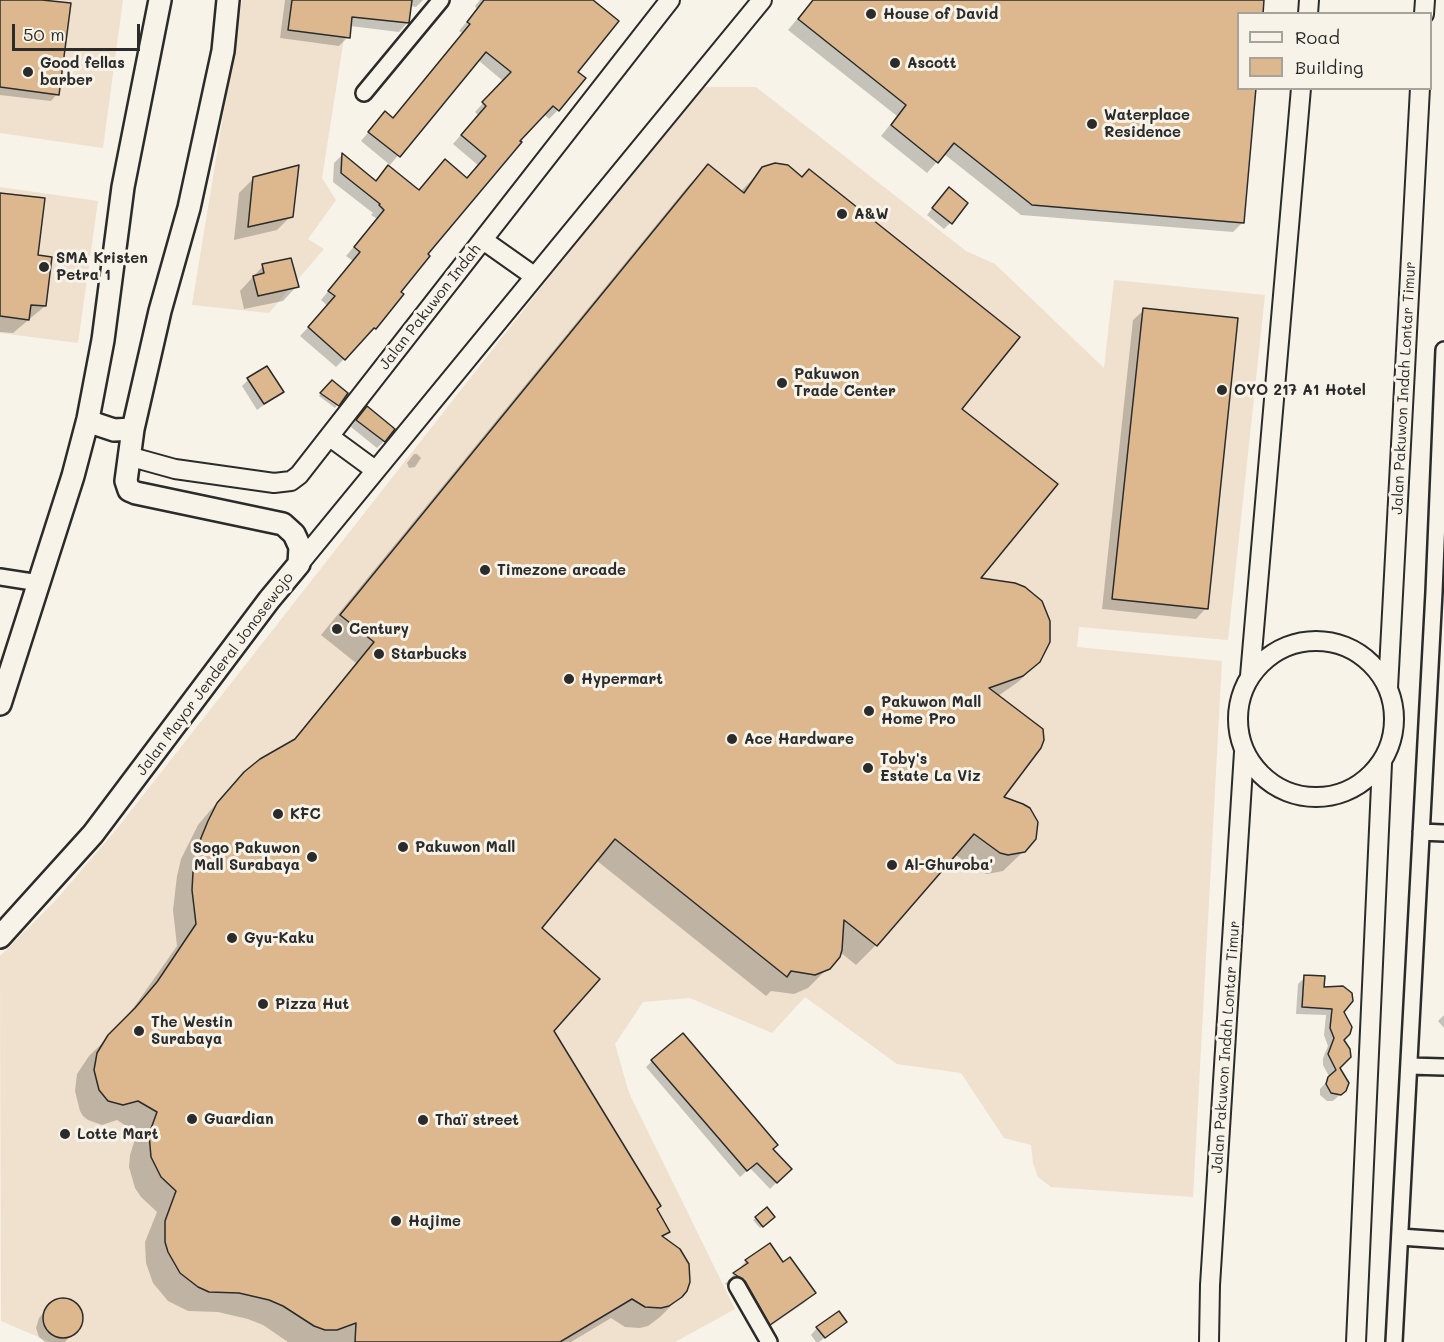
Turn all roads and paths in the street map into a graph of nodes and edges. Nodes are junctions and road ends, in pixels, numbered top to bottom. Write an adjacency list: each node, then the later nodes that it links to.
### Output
1 (160, 0): 12 (main road)
2 (228, 0): 13 (main road, Jalan Mayor Jenderal Jonosewojo)
3 (441, 0): 8 (street)
4 (670, 0): 9 (street, Jalan Pakuwon Indah)
5 (762, 0): 10 (street)
6 (1301, 90): 21 (street)
7 (1420, 90): 22 (street, Jalan Pakuwon Indah Lontar Timur)
8 (364, 93)
9 (483, 240): 10 (street); 14 (street, Jalan Pakuwon Indah)
10 (534, 276): 16 (street)
11 (1444, 359): 20 (street)
12 (88, 419): 13 (main road); 19 (main road)
13 (133, 429): 15 (main road, Jalan Mayor Jenderal Jonosewojo)
14 (330, 437): 15 (street, Jalan Pakuwon Indah); 16 (street)
15 (128, 456): 17 (main road, Jalan Mayor Jenderal Jonosewojo)
16 (375, 470): 17 (street)
17 (299, 564): 28 (main road, Jalan Mayor Jenderal Jonosewojo)
18 (0, 577): 19 (street)
19 (39, 583): 23 (main road)
20 (1439, 592): 26 (street)
21 (1250, 676): 22 (street); 24 (street)
22 (1388, 688): 25 (street)
23 (0, 704)
24 (1244, 752): 25 (street); 35 (street, Jalan Pakuwon Indah Lontar Timur)
25 (1382, 762): 36 (street)
26 (1421, 832): 27 (street); 29 (street)
27 (1444, 833)
28 (0, 937)
29 (1409, 1066): 30 (street); 31 (street)
30 (1444, 1067)
31 (1400, 1237): 32 (street); 37 (street)
32 (1444, 1240)
33 (737, 1286): 34 (street)
34 (769, 1342)
35 (1209, 1342)
36 (1356, 1342)
37 (1394, 1342)

